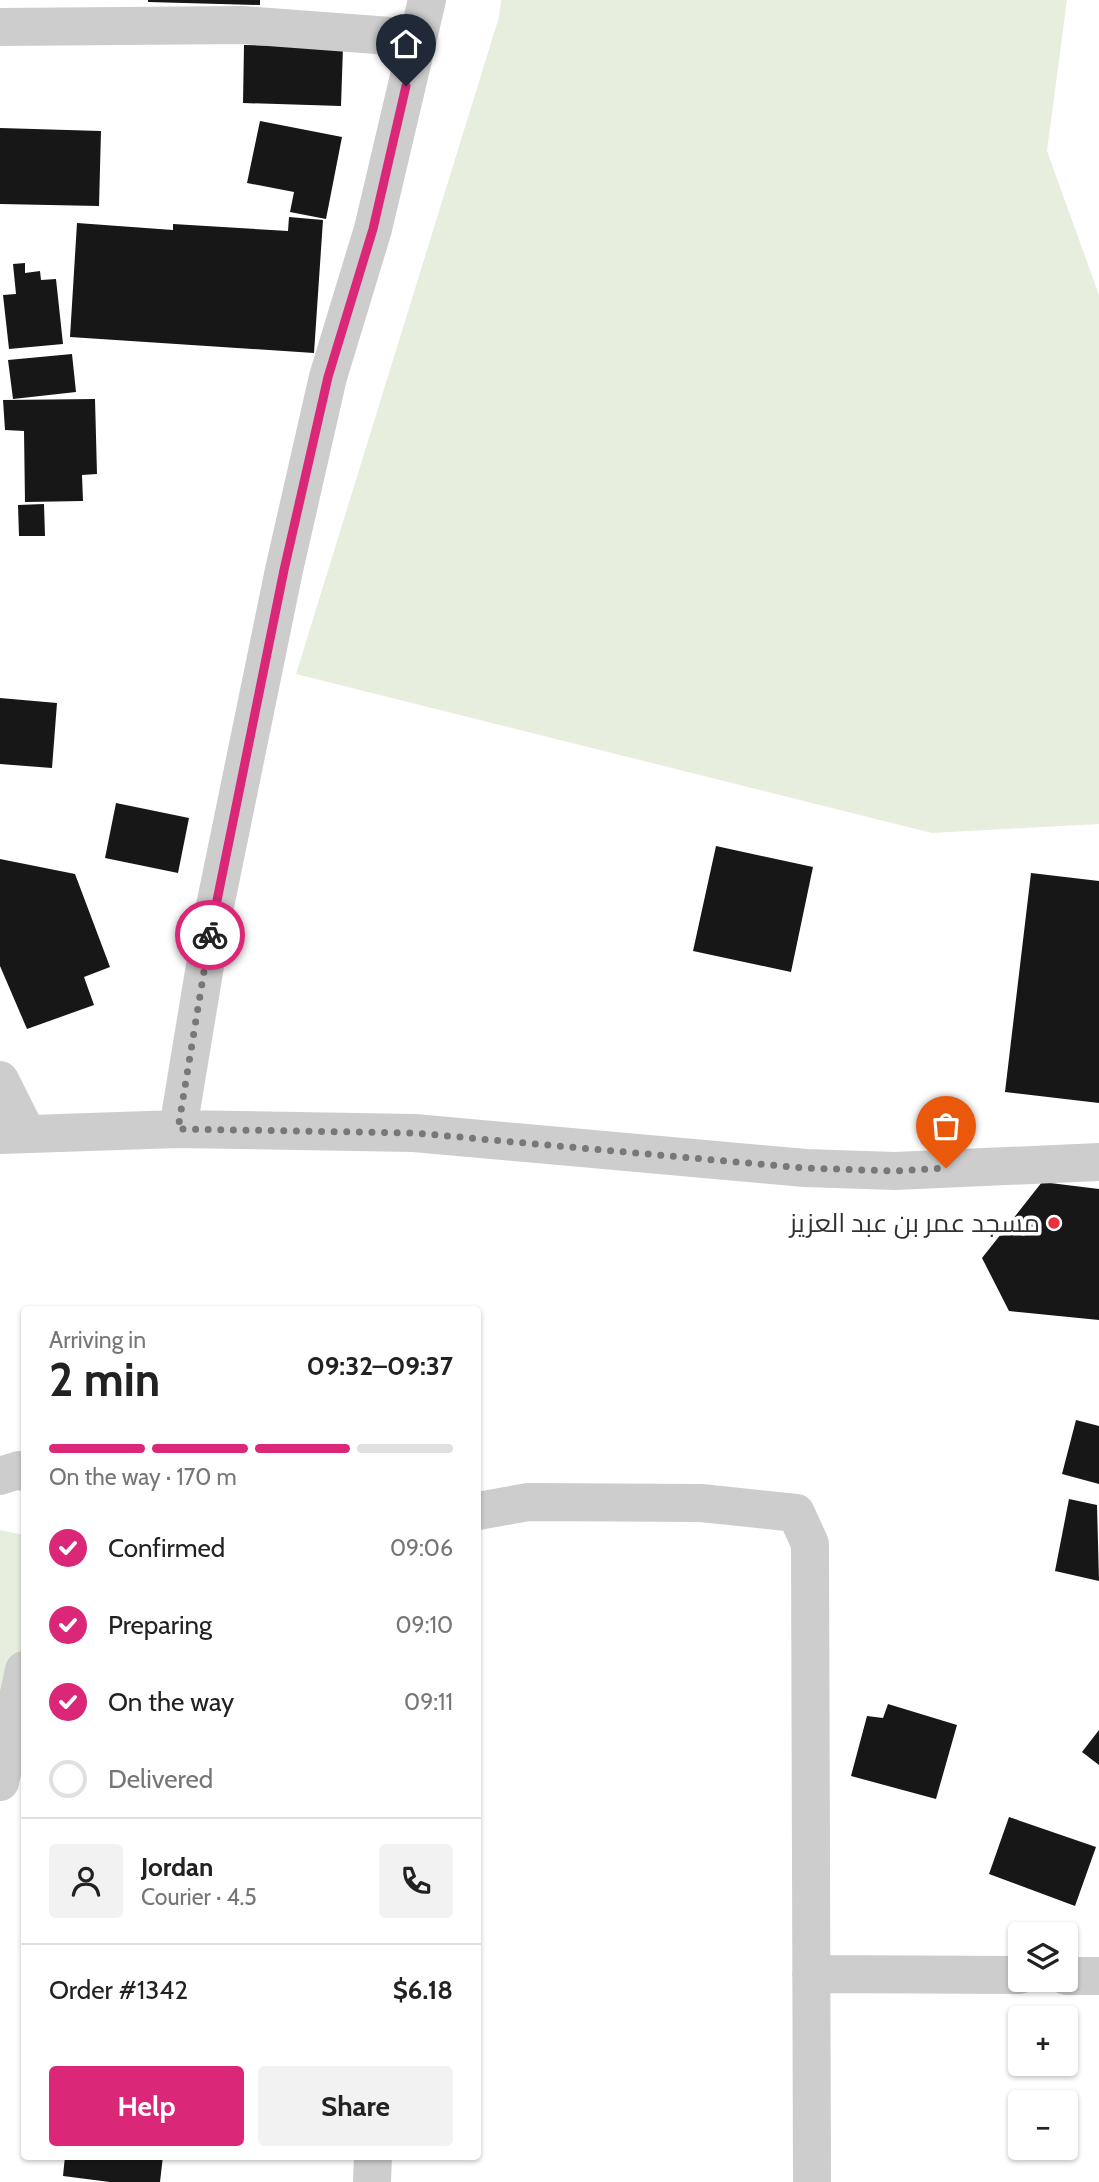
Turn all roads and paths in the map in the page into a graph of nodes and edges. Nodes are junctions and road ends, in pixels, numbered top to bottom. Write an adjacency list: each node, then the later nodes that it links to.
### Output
1 (427, 0): 3 (street)
2 (0, 27): 3 (street)
3 (417, 38): 5 (street)
4 (0, 1080): 6 (street)
5 (178, 1129): 6 (street); 7 (street)
6 (13, 1135)
7 (1099, 1162)
8 (21, 1471): 9 (street)
9 (0, 1476)
10 (481, 1510): 13 (street)
11 (21, 1684): 12 (street)
12 (0, 1782)
13 (811, 1974): 14 (street); 19 (street)
14 (1008, 1975)
15 (1078, 1976): 16 (street)
16 (1099, 1976)
17 (373, 2160): 18 (street)
18 (372, 2182)
19 (811, 2182)

